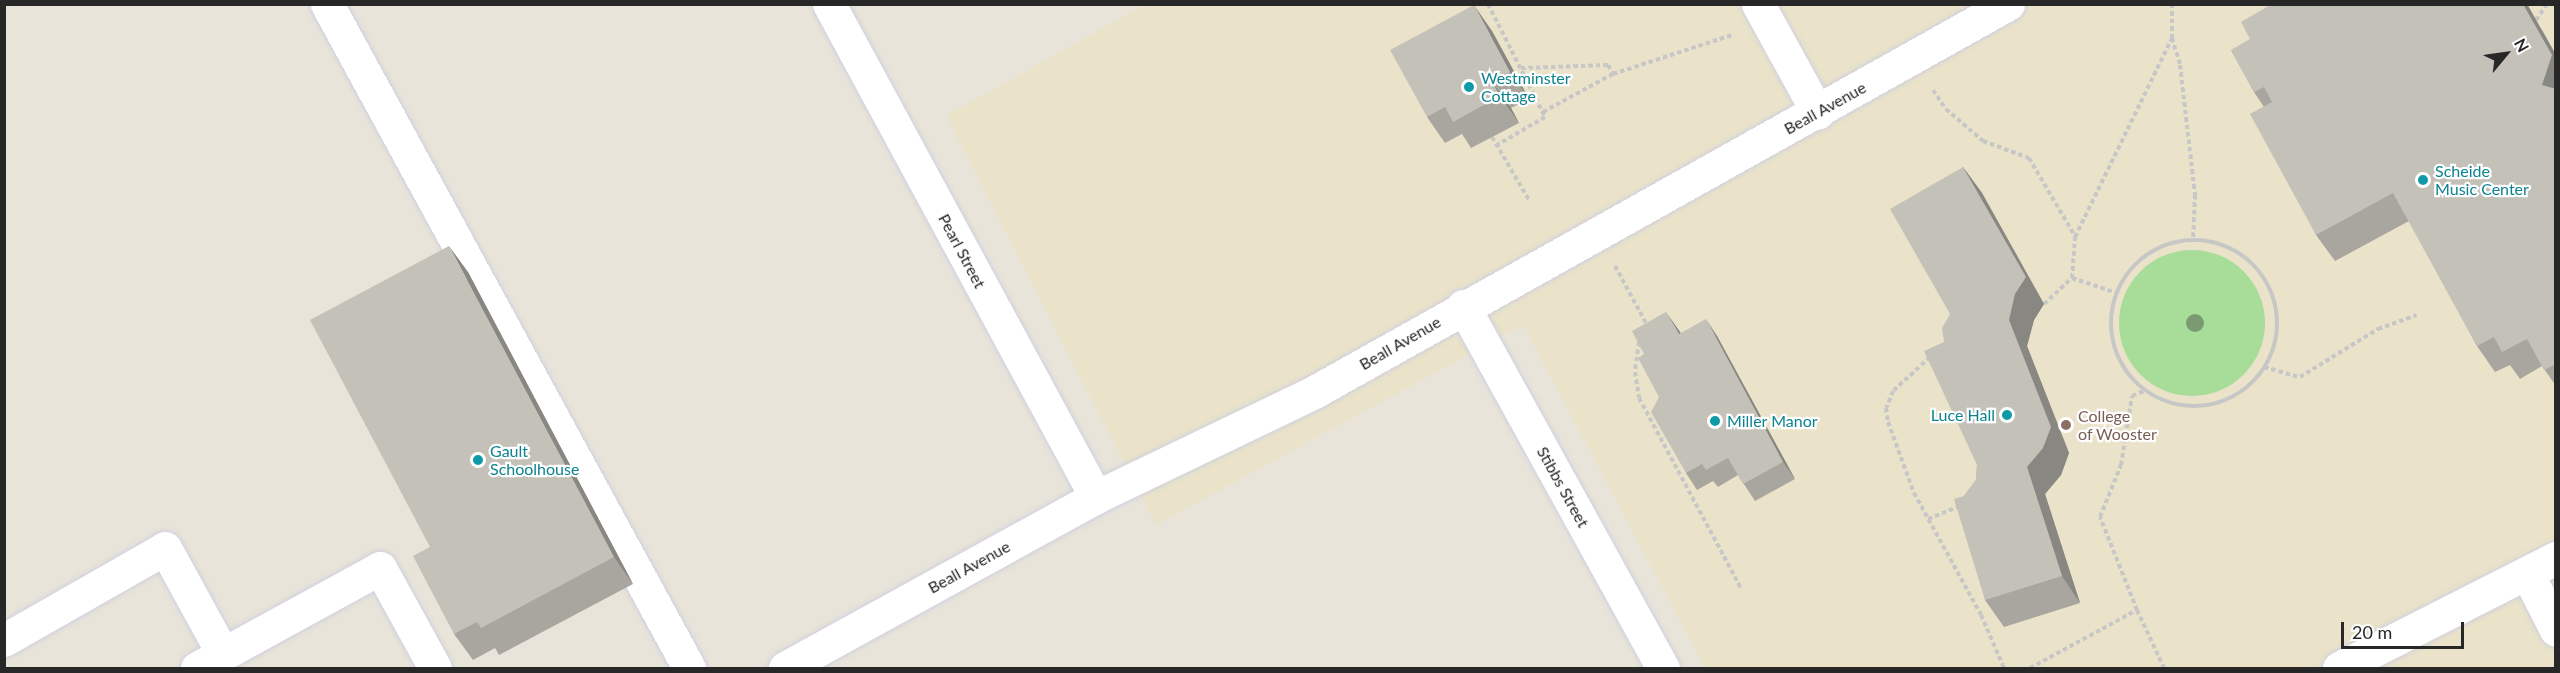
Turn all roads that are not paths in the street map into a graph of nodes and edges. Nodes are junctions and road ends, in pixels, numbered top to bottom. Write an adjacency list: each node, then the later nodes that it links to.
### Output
1 (327, 4): 14 (street)
2 (828, 4): 7 (street, Pearl Street)
3 (1758, 4): 5 (street)
4 (2008, 4): 5 (street, Beall Avenue)
5 (1818, 113): 6 (street, Beall Avenue)
6 (1463, 306): 7 (street, Beall Avenue); 16 (street, Stibbs Street)
7 (1096, 497): 15 (street, Beall Avenue)
8 (2556, 558): 9 (street)
9 (2527, 573): 10 (street); 17 (street)
10 (2556, 630)
11 (4, 640): 12 (street)
12 (210, 661): 13 (street)
13 (435, 669)
14 (689, 669)
15 (785, 669)
16 (1663, 669)
17 (2339, 669)

